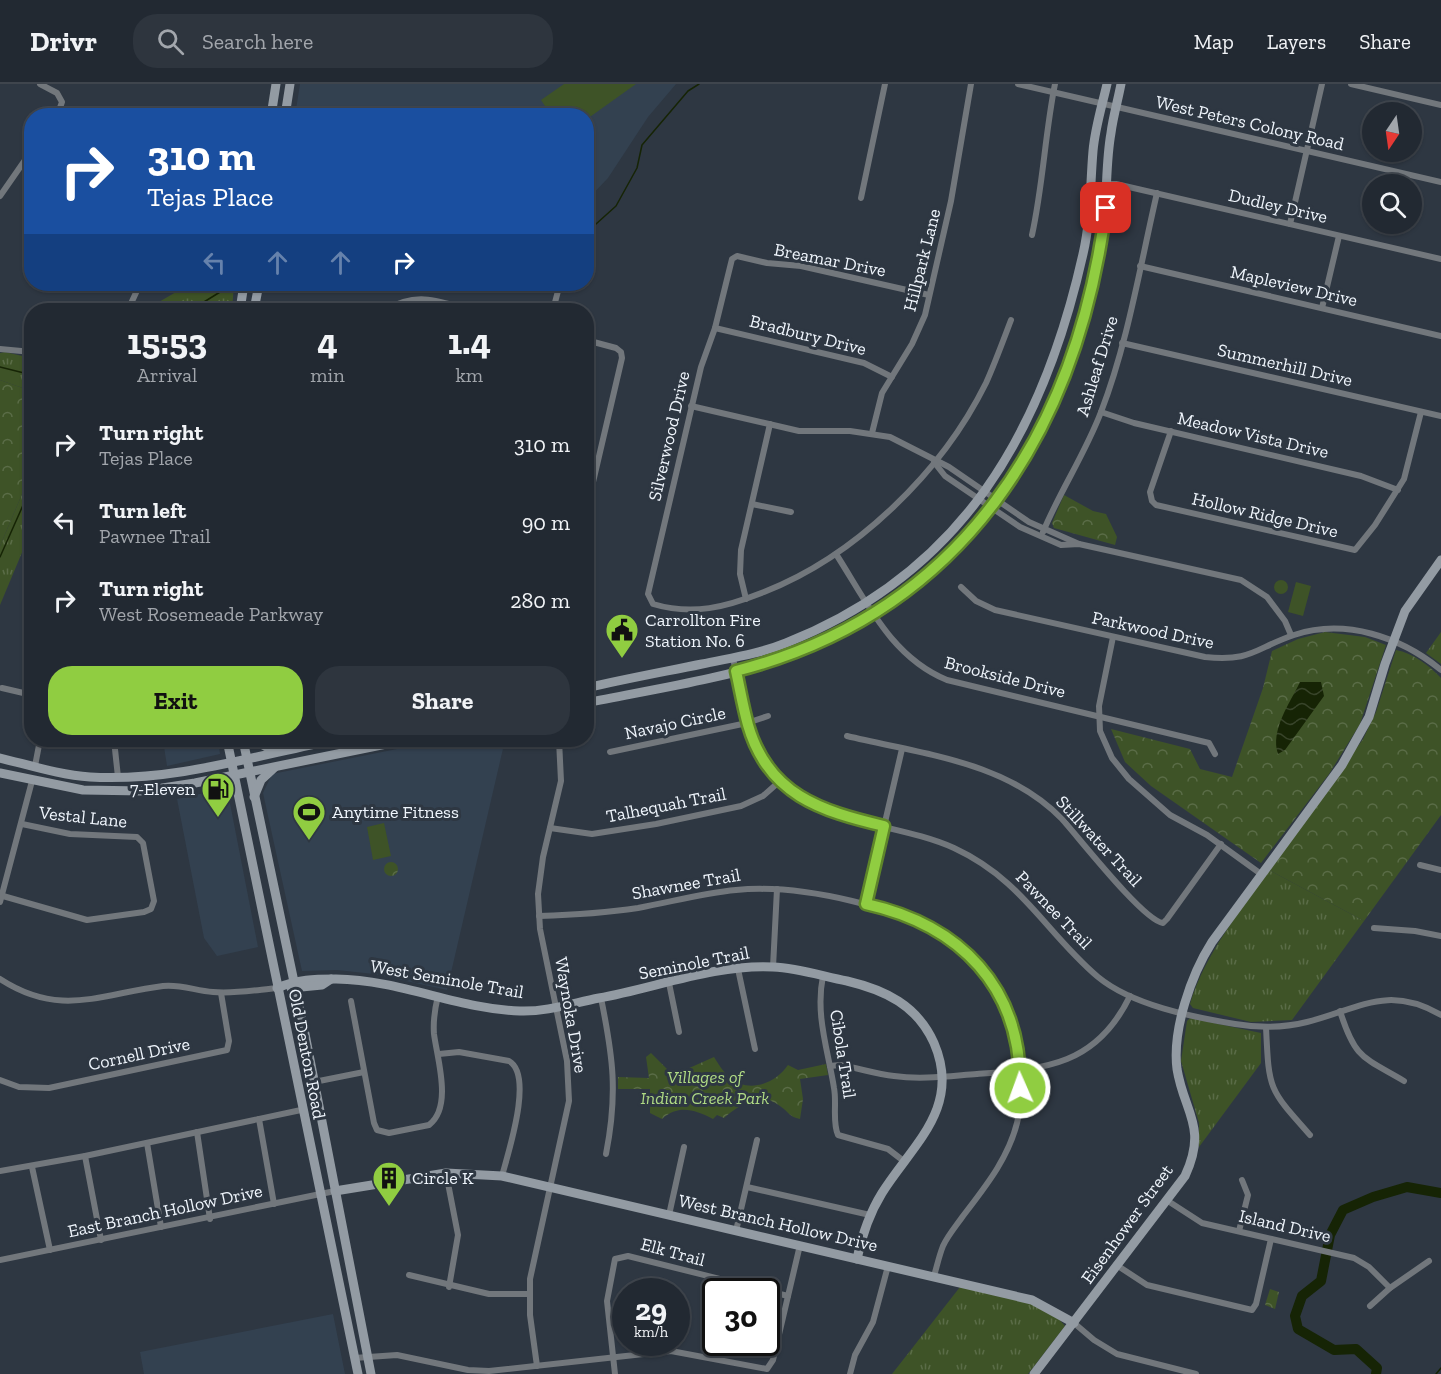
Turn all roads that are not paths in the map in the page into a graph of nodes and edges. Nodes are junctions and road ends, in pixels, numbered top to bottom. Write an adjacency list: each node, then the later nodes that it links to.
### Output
1 (40, 84): 17 (street)
2 (276, 84): 18 (main road)
3 (290, 84): 19 (main road)
4 (885, 84): 27 (street)
5 (970, 84): 35 (street, Hillpark Lane)
6 (1018, 84): 13 (street, West Peters Colony Road)
7 (1055, 84): 13 (street)
8 (1107, 84): 15 (main road)
9 (1121, 84): 20 (main road)
10 (1322, 84): 21 (street)
11 (1351, 84): 14 (street)
12 (1387, 84): 14 (street)
13 (1053, 93): 15 (street, West Peters Colony Road); 29 (street)
14 (1385, 93): 16 (street)
15 (1102, 104): 20 (street, West Peters Colony Road); 58 (main road)
16 (1441, 105)
17 (60, 108)
18 (272, 108)
19 (286, 108)
20 (1116, 108): 21 (street, West Peters Colony Road); 24 (main road)
21 (1307, 151): 23 (street, West Peters Colony Road); 28 (street)
22 (24, 162): 26 (street)
23 (1441, 182)
24 (1107, 184): 25 (street, Dudley Drive); 60 (main road)
25 (1157, 193): 28 (street, Dudley Drive); 33 (street, Ashleaf Drive)
26 (0, 196)
27 (861, 198)
28 (1290, 224): 30 (street, Dudley Drive)
29 (1032, 236)
30 (1339, 236): 31 (street, Dudley Drive); 39 (street)
31 (1441, 259)
32 (729, 264): 35 (street, Breamar Drive); 41 (street, Silverwood Drive)
33 (1140, 266): 39 (street, Mapleview Drive); 44 (street, Ashleaf Drive)
34 (558, 291): 38 (street)
35 (929, 295): 47 (street, Hillpark Lane)
36 (398, 303): 37 (street)
37 (444, 303)
38 (555, 303)
39 (1322, 308): 42 (street, Mapleview Drive)
40 (1011, 320): 55 (street)
41 (715, 328): 47 (street, Bradbury Drive); 48 (street, Silverwood Drive)
42 (1441, 336)
43 (594, 342): 56 (street)
44 (1122, 343): 49 (street, Ashleaf Drive); 50 (street, Summerhill Drive)
45 (0, 349): 46 (street)
46 (24, 351)
47 (892, 377): 54 (street, Hillpark Lane)
48 (691, 406): 52 (street); 68 (street, Silverwood Drive)
49 (1101, 412): 53 (street, Meadow Vista Drive); 62 (street, Ashleaf Drive)
50 (1421, 412): 51 (street, Summerhill Drive); 57 (street, Hollow Ridge Drive)
51 (1441, 416)
52 (770, 424): 54 (street); 59 (street)
53 (1171, 431): 57 (street, Meadow Vista Drive); 57 (street, Hollow Ridge Drive)
54 (872, 433): 55 (street)
55 (934, 461): 58 (street); 65 (street)
56 (594, 478)
57 (1398, 490)
58 (983, 495): 60 (street); 69 (main road)
59 (752, 504): 61 (street); 68 (street)
60 (994, 504): 62 (street); 63 (street); 70 (main road)
61 (791, 513)
62 (1044, 529): 63 (street, Ashleaf Drive); 64 (street)
63 (1041, 537): 64 (street)
64 (1078, 544): 71 (street)
65 (836, 554): 68 (street); 69 (street, Brookside Drive)
66 (1441, 560): 73 (main road, Eisenhower Street)
67 (961, 587): 72 (street, Parkwood Drive)
68 (746, 599)
69 (866, 602): 70 (street, Brookside Drive); 74 (main road)
70 (874, 614): 76 (main road); 84 (street, Brookside Drive)
71 (1291, 635): 72 (street, Parkwood Drive); 73 (street, Parkwood Drive)
72 (1113, 637): 84 (street)
73 (1393, 643): 75 (street, Parkwood Drive); 119 (main road, Eisenhower Street)
74 (733, 658): 76 (street, Pawnee Trail); 77 (main road)
75 (1441, 670)
76 (736, 671): 80 (main road); 85 (street, Pawnee Trail)
77 (651, 675): 78 (main road); 80 (main road)
78 (594, 686)
79 (2, 688): 81 (street)
80 (654, 689): 82 (main road)
81 (24, 693)
82 (594, 701)
83 (768, 716): 85 (street, Navajo Circle)
84 (1099, 716): 100 (street, Brookside Drive); 116 (street)
85 (747, 723): 99 (street, Navajo Circle); 111 (street, Pawnee Trail)
86 (847, 736): 96 (street, Stillwater Trail)
87 (39, 747): 104 (street)
88 (115, 747): 109 (street)
89 (229, 747): 103 (main road, Old Denton Road)
90 (244, 747): 102 (main road, Old Denton Road)
91 (267, 747): 98 (main road)
92 (300, 747): 98 (main road)
93 (353, 747): 97 (main road)
94 (373, 747): 97 (main road)
95 (559, 747): 115 (street, Waynoka Drive)
96 (902, 749): 114 (street); 116 (street, Stillwater Trail)
97 (354, 751): 105 (main road)
98 (276, 752): 102 (main road)
99 (610, 752)
100 (1215, 754)
101 (0, 758): 104 (main road)
102 (246, 758): 103 (main road); 106 (main road, Old Denton Road)
103 (232, 761): 108 (main road, Old Denton Road); 109 (main road)
104 (35, 766): 109 (main road); 110 (main road)
105 (275, 767): 106 (main road); 112 (main road)
106 (249, 771): 108 (main road); 112 (main road, Old Denton Road)
107 (0, 773): 110 (main road)
108 (234, 774): 110 (main road); 132 (main road, Old Denton Road)
109 (118, 777)
110 (32, 781): 113 (street)
111 (780, 781): 114 (street, Pawnee Trail); 115 (street, Talhequah Trail)
112 (254, 797): 131 (main road, Old Denton Road)
113 (22, 824): 121 (street); 121 (street, Vestal Lane)
114 (884, 826): 122 (street); 135 (street, Pawnee Trail)
115 (550, 828): 123 (street, Waynoka Drive)
116 (1221, 844): 119 (street)
117 (1420, 865): 118 (street)
118 (1441, 870)
119 (1261, 874): 139 (main road, Eisenhower Street)
120 (777, 889): 122 (street, Shawnee Trail); 123 (street, Shawnee Trail); 126 (street)
121 (1, 899)
122 (866, 904): 148 (street, Shawnee Trail)
123 (539, 916): 138 (street, Waynoka Drive)
124 (1374, 928): 125 (street)
125 (1441, 936)
126 (773, 967): 127 (main road, Seminole Trail); 128 (main road, Seminole Trail)
127 (738, 969): 130 (main road, Seminole Trail); 144 (street)
128 (823, 976): 146 (street, Cibola Trail); 149 (main road, Seminole Trail)
129 (0, 979): 133 (street)
130 (669, 983): 136 (main road, Seminole Trail); 143 (street)
131 (294, 985): 132 (main road, West Seminole Trail); 134 (main road, West Seminole Trail); 152 (main road, Old Denton Road)
132 (277, 988): 133 (street); 153 (main road, Old Denton Road)
133 (221, 993): 150 (street, Cornell Drive)
134 (438, 996): 138 (main road, West Seminole Trail); 145 (street)
135 (1130, 996): 139 (street, Pawnee Trail); 148 (street)
136 (601, 998): 138 (main road, Seminole Trail); 160 (street)
137 (351, 1001): 147 (street)
138 (556, 1007): 168 (street, Waynoka Drive)
139 (1184, 1011): 142 (street, Pawnee Trail); 172 (main road, Eisenhower Street)
140 (1340, 1011): 141 (street, Pawnee Trail); 142 (street, Pawnee Trail); 151 (street)
141 (1441, 1014)
142 (1266, 1027): 156 (street)
143 (679, 1032)
144 (755, 1048)
145 (439, 1054): 147 (street); 166 (street)
146 (830, 1066): 149 (street); 162 (street, Cibola Trail)
147 (364, 1072): 152 (street)
148 (1021, 1072): 149 (street); 190 (street, Shawnee Trail)
149 (941, 1077): 162 (main road, Seminole Trail)
150 (0, 1080)
151 (1404, 1081)
152 (314, 1082): 170 (main road, Old Denton Road)
153 (302, 1110): 154 (street); 171 (main road, Old Denton Road)
154 (259, 1119): 155 (street); 173 (street)
155 (197, 1132): 158 (street); 176 (street)
156 (1310, 1135)
157 (757, 1140): 169 (street)
158 (147, 1143): 161 (street); 177 (street)
159 (684, 1147): 174 (street)
160 (606, 1154)
161 (85, 1156): 163 (street); 181 (street)
162 (905, 1161): 175 (main road, Seminole Trail)
163 (32, 1167): 164 (street); 183 (street)
164 (0, 1171)
165 (446, 1173): 166 (main road, West Branch Hollow Drive); 170 (main road, West Branch Hollow Drive); 191 (street)
166 (502, 1176): 168 (main road, West Branch Hollow Drive)
167 (1242, 1180): 179 (street)
168 (550, 1187): 174 (main road, West Branch Hollow Drive); 193 (street, Waynoka Drive)
169 (747, 1187): 175 (street); 178 (street)
170 (335, 1191): 171 (street, East Branch Hollow Drive); 197 (main road, Old Denton Road)
171 (319, 1194): 173 (street, East Branch Hollow Drive); 198 (main road, Old Denton Road)
172 (1168, 1201): 179 (street, Island Drive); 188 (main road, Eisenhower Street)
173 (274, 1204): 176 (street, East Branch Hollow Drive)
174 (669, 1215): 178 (main road, West Branch Hollow Drive)
175 (870, 1215): 184 (main road, Seminole Trail)
176 (210, 1219): 177 (street, East Branch Hollow Drive)
177 (161, 1227): 181 (street, East Branch Hollow Drive)
178 (736, 1231): 182 (main road, West Branch Hollow Drive)
179 (1239, 1231): 180 (street, Island Drive)
180 (1271, 1239): 188 (street); 192 (street, Island Drive)
181 (101, 1240): 183 (street, East Branch Hollow Drive)
182 (800, 1245): 184 (main road, West Branch Hollow Drive); 194 (street)
183 (50, 1250): 185 (street, East Branch Hollow Drive)
184 (857, 1259): 187 (main road, West Branch Hollow Drive)
185 (0, 1260)
186 (1429, 1261): 192 (street)
187 (888, 1266): 190 (main road, West Branch Hollow Drive); 204 (street)
188 (1118, 1266): 196 (main road, Eisenhower Street)
189 (409, 1275): 191 (street)
190 (934, 1276): 196 (main road, West Branch Hollow Drive)
191 (449, 1287): 193 (street)
192 (1390, 1288): 195 (street)
193 (529, 1294): 200 (street, Waynoka Drive)
194 (788, 1296): 199 (street); 199 (street, Elk Trail)
195 (1370, 1306)
196 (1074, 1323): 205 (main road, Eisenhower Street); 206 (street, West Branch Hollow Drive)
197 (368, 1356): 198 (street); 200 (street); 202 (main road, Old Denton Road)
198 (354, 1358): 201 (main road, Old Denton Road)
199 (613, 1358): 200 (street); 203 (street)
200 (537, 1366)
201 (357, 1374)
202 (371, 1374)
203 (615, 1374)
204 (850, 1374)
205 (1034, 1374)
206 (1196, 1374)

